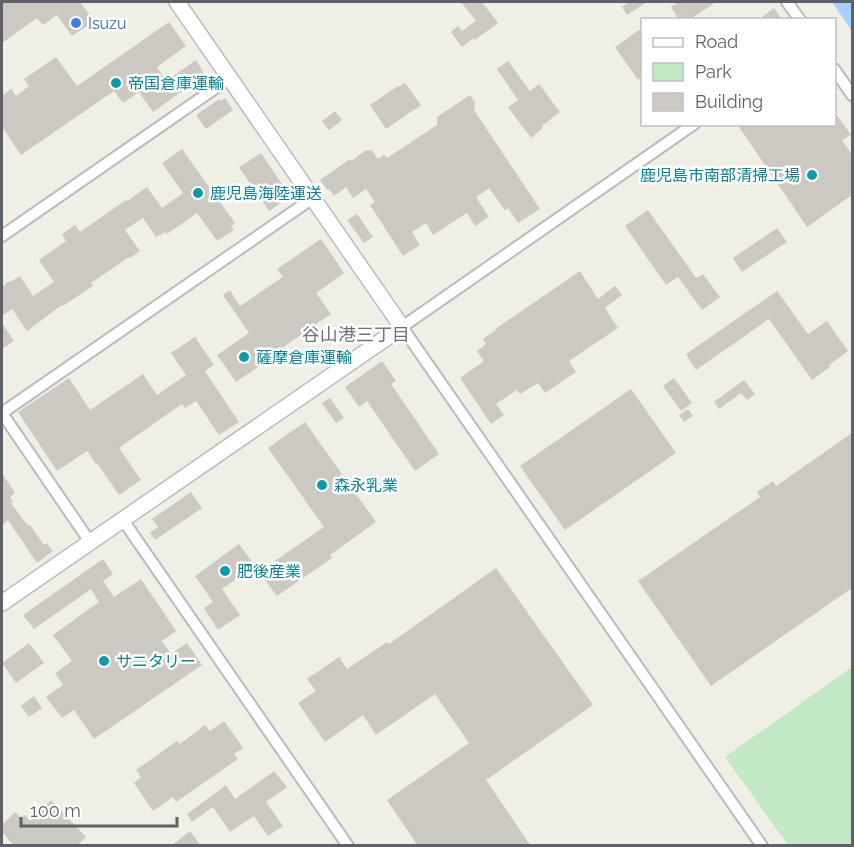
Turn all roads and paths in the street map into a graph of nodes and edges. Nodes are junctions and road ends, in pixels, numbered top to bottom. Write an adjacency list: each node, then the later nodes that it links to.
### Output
1 (177, 2): 5 (street)
2 (788, 2): 3 (street)
3 (799, 18)
4 (836, 72): 6 (street)
5 (230, 78): 8 (street); 9 (street)
6 (852, 95)
7 (691, 126): 10 (street)
8 (313, 198): 10 (street); 11 (street)
9 (2, 236)
10 (402, 327): 12 (street); 16 (street)
11 (2, 413): 13 (street)
12 (123, 519): 13 (street); 15 (street)
13 (90, 542): 14 (street)
14 (2, 603)
15 (348, 846)
16 (762, 846)

